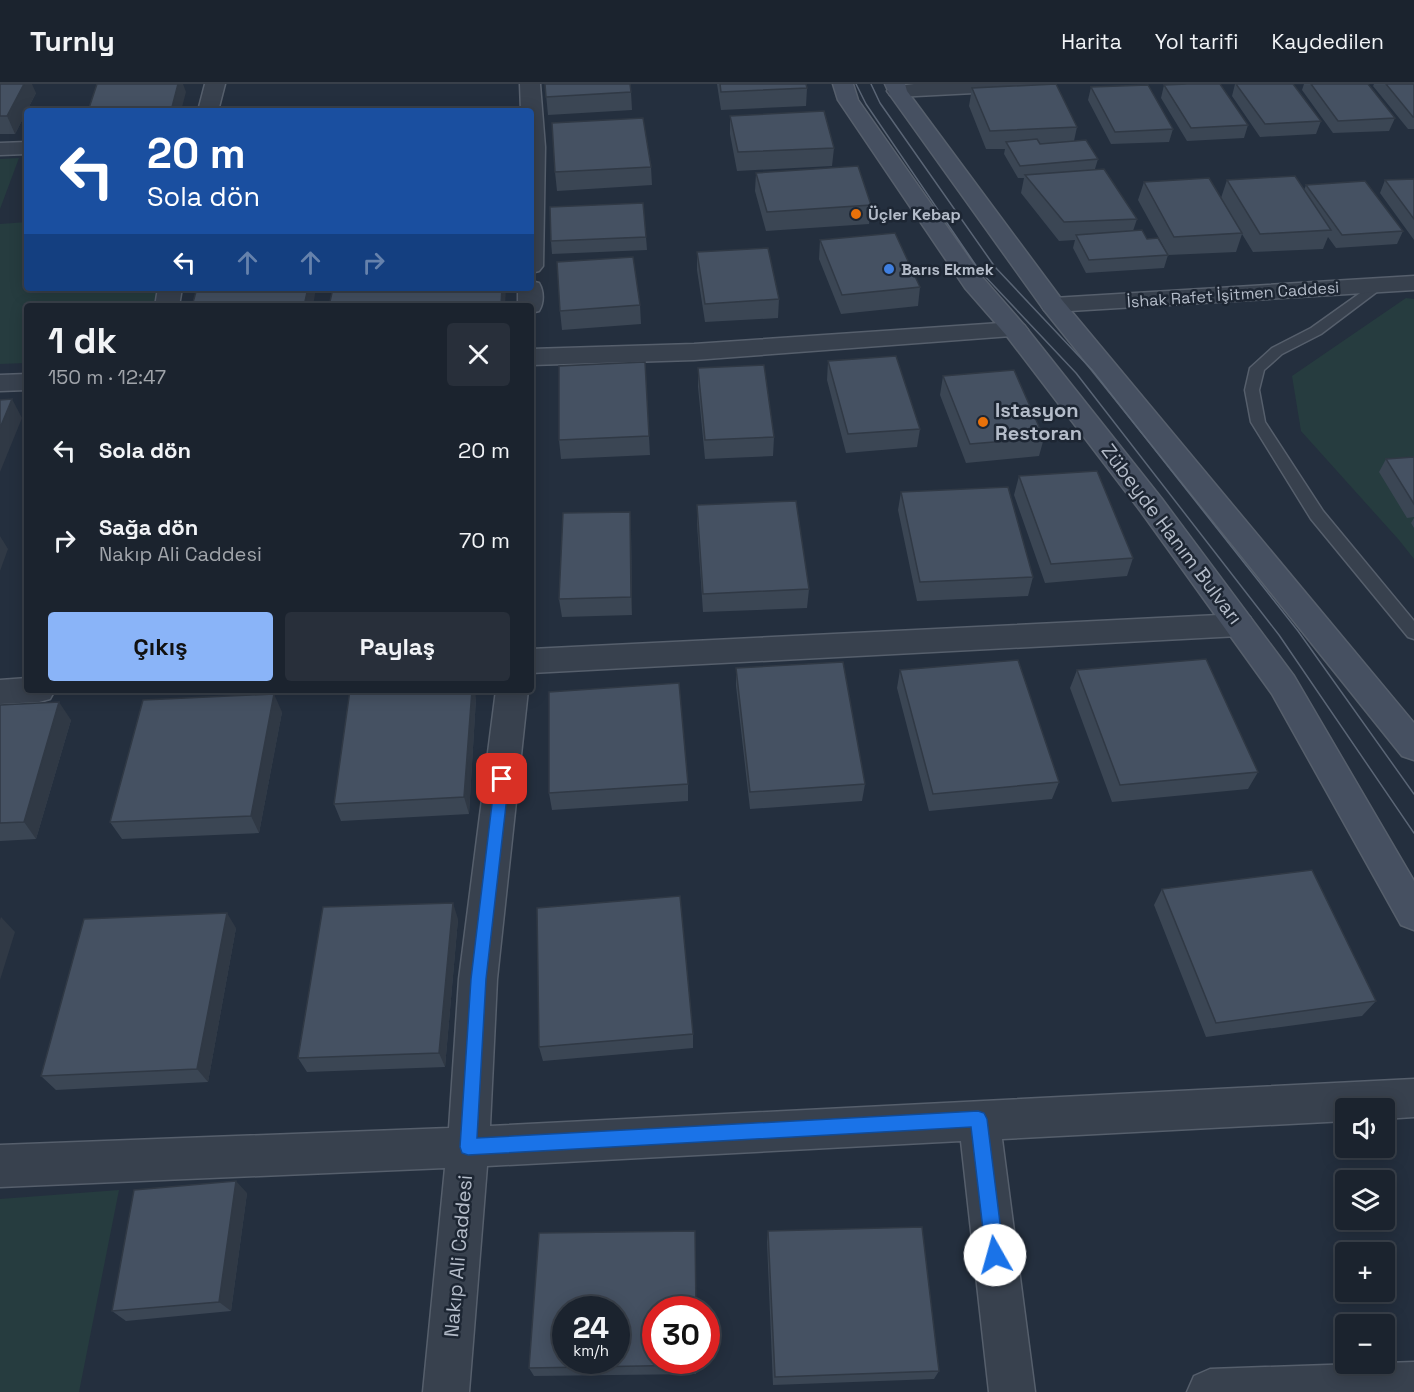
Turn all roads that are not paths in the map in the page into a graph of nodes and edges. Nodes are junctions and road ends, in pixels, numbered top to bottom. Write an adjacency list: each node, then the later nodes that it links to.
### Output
1 (215, 84): 6 (street)
2 (530, 84): 7 (street)
3 (843, 84): 13 (main road, Zübeyde Hanım Bulvarı)
4 (1033, 84): 5 (street)
5 (896, 88): 12 (main road)
6 (209, 108)
7 (532, 108)
8 (24, 148): 9 (street)
9 (0, 149)
10 (1414, 283): 11 (street, İshak Rafet İşitmen Caddesi)
11 (1377, 285): 12 (street, İshak Rafet İşitmen Caddesi); 18 (lane)
12 (1053, 305): 23 (main road)
13 (1015, 330): 14 (street); 17 (main road, Zübeyde Hanım Bulvarı)
14 (534, 357)
15 (24, 382): 16 (street)
16 (0, 383)
17 (1239, 625): 19 (street); 24 (main road, Zübeyde Hanım Bulvarı)
18 (1414, 633)
19 (534, 661)
20 (24, 691): 21 (street)
21 (0, 692)
22 (512, 693): 27 (street, Nakıp Ali Caddesi)
23 (1414, 747)
24 (1414, 914)
25 (1414, 1098): 26 (street)
26 (978, 1119): 27 (street); 31 (street)
27 (468, 1147): 28 (street); 30 (street, Nakıp Ali Caddesi)
28 (0, 1166)
29 (1414, 1385): 32 (street)
30 (446, 1392)
31 (1012, 1392)
32 (1210, 1392)

